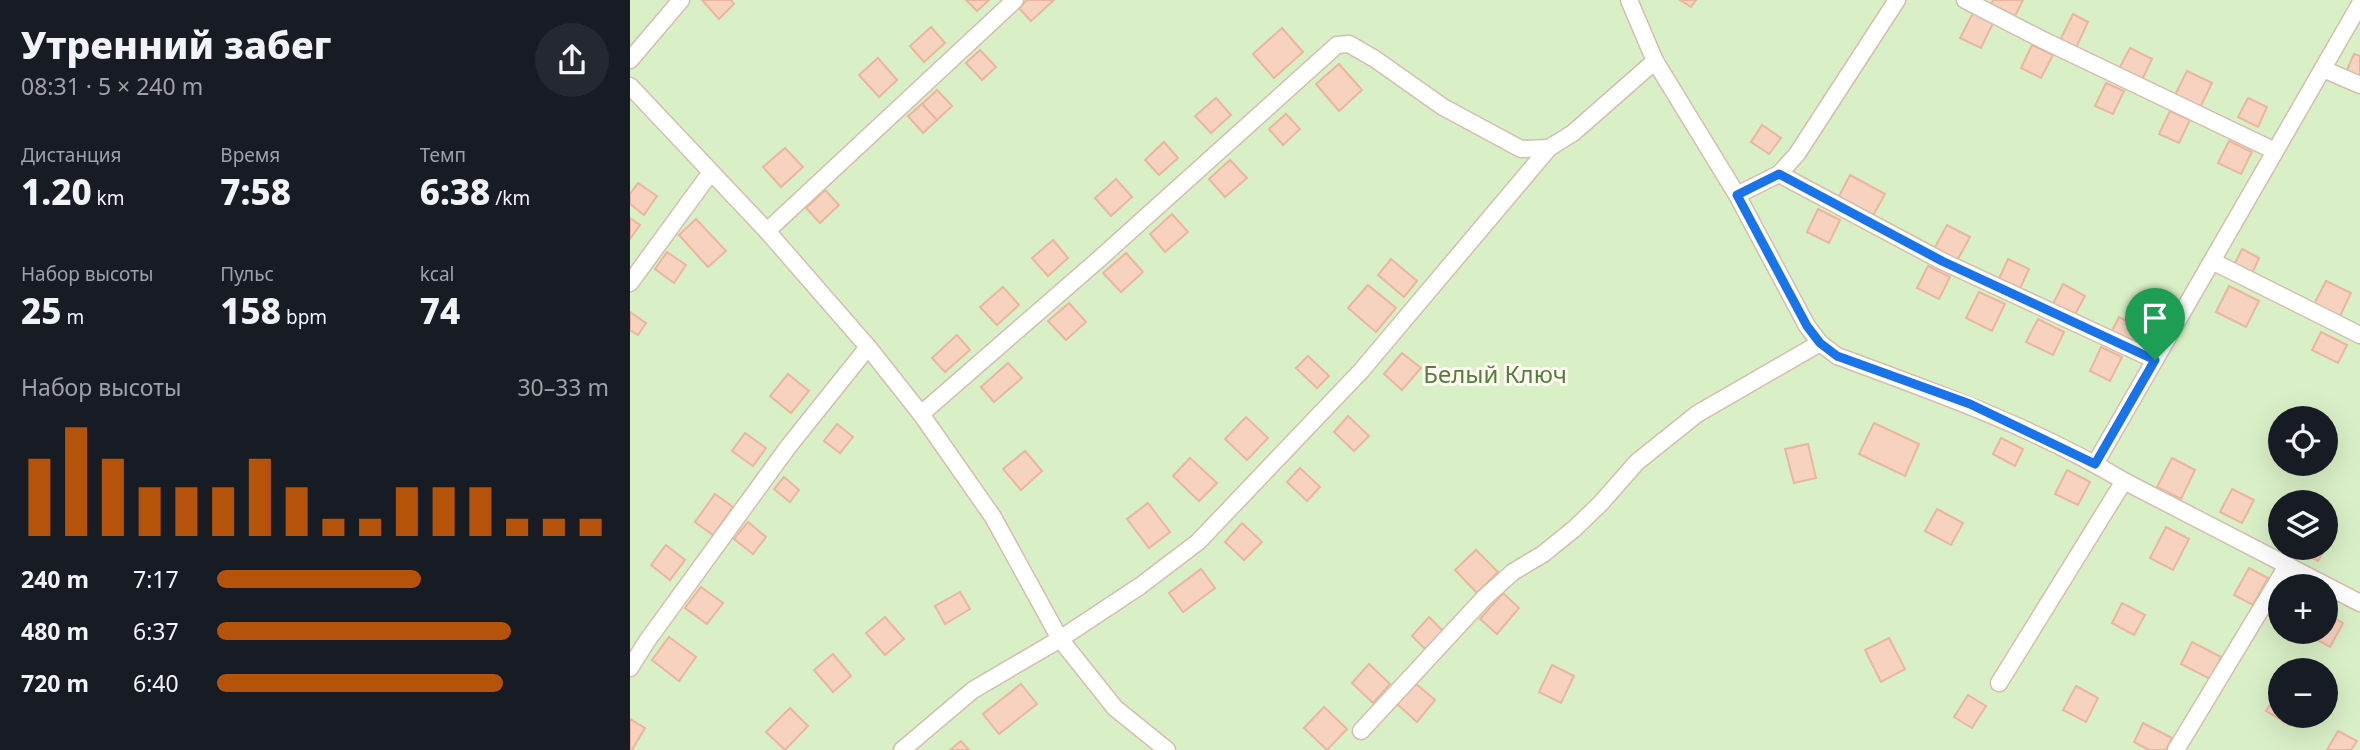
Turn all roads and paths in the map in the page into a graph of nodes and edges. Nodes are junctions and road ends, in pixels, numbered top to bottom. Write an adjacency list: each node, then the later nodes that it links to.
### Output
1 (681, 0): 7 (lane)
2 (1015, 0): 17 (lane)
3 (1629, 0): 8 (lane)
4 (1897, 0): 15 (lane)
5 (1965, 0): 13 (lane)
6 (2360, 4): 9 (lane)
7 (630, 60)
8 (1655, 61): 12 (lane); 16 (lane)
9 (2323, 69): 10 (lane); 13 (lane)
10 (2360, 85)
11 (630, 86): 14 (lane)
12 (1549, 148): 24 (lane); 29 (lane)
13 (2275, 151): 18 (lane)
14 (711, 172): 17 (lane); 19 (lane)
15 (1779, 174): 16 (lane); 23 (lane)
16 (1737, 195): 21 (lane)
17 (767, 231): 22 (lane)
18 (2212, 261): 20 (lane); 23 (lane)
19 (630, 283)
20 (2360, 335)
21 (1820, 343): 25 (lane); 32 (lane)
22 (868, 347): 24 (lane); 30 (lane)
23 (2155, 360): 25 (lane)
24 (921, 414): 29 (lane)
25 (2095, 464): 26 (lane)
26 (2124, 481): 27 (lane); 31 (lane)
27 (2287, 566): 28 (lane); 35 (lane)
28 (2360, 603)
29 (1060, 639): 33 (lane); 34 (lane)
30 (630, 668)
31 (1999, 683)
32 (1361, 731)
33 (902, 750)
34 (1167, 750)
35 (2176, 750)

